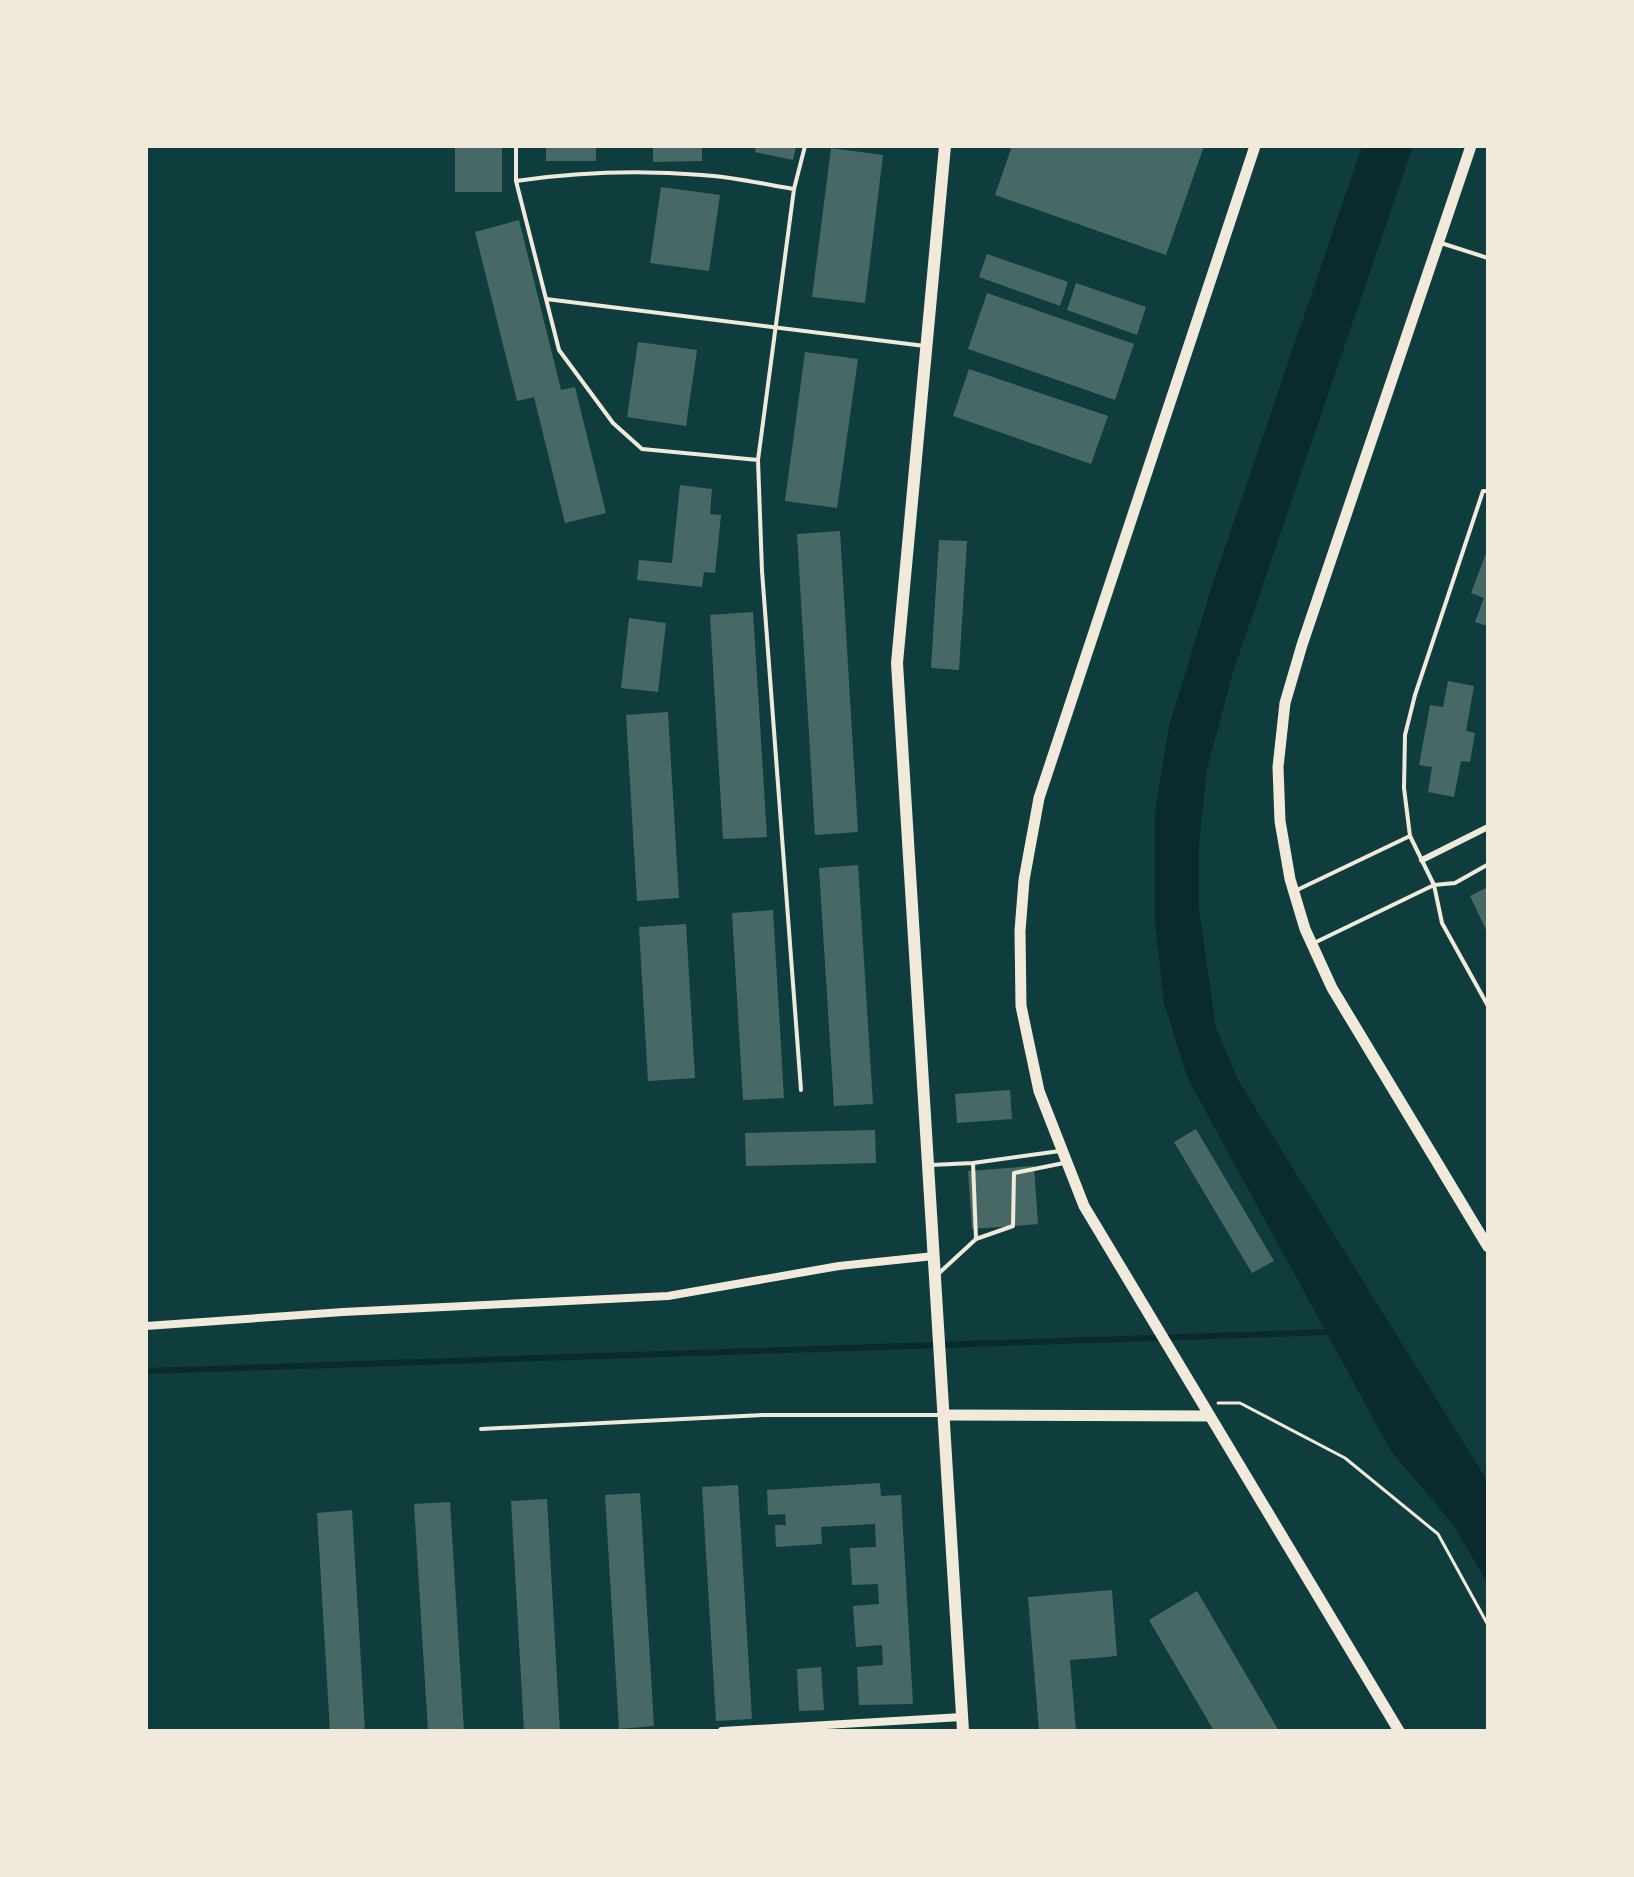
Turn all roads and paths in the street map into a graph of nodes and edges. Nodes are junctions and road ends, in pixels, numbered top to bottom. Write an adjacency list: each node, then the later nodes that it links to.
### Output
1 (516, 146): 6 (lane)
2 (805, 146): 7 (lane)
3 (945, 146): 12 (main road)
4 (1255, 146): 24 (street)
5 (1471, 146): 8 (street)
6 (516, 181): 7 (lane); 10 (lane)
7 (794, 189): 11 (lane)
8 (1439, 242): 9 (lane); 20 (street)
9 (1488, 258)
10 (546, 299): 11 (lane); 13 (lane)
11 (777, 328): 12 (lane); 13 (lane)
12 (927, 346): 26 (main road)
13 (758, 460): 23 (lane)
14 (1488, 491): 16 (lane)
15 (1488, 827): 17 (street)
16 (1410, 836): 17 (lane); 20 (lane)
17 (1422, 860): 19 (lane)
18 (1487, 865): 19 (lane)
19 (1434, 885): 21 (lane); 22 (lane)
20 (1294, 892): 21 (street)
21 (1312, 944): 28 (street)
22 (1488, 1006)
23 (801, 1090)
24 (1065, 1156): 25 (lane); 27 (lane); 32 (street)
25 (973, 1163): 26 (lane); 27 (lane)
26 (928, 1165): 29 (main road)
27 (976, 1239): 30 (lane)
28 (1488, 1247)
29 (934, 1256): 30 (main road); 31 (street)
30 (935, 1276): 33 (main road)
31 (146, 1326)
32 (1202, 1403): 34 (street); 36 (path)
33 (944, 1415): 34 (street); 35 (lane); 37 (main road)
34 (1210, 1416): 40 (street)
35 (481, 1429)
36 (1488, 1625)
37 (962, 1717): 38 (street); 39 (main road)
38 (722, 1731)
39 (963, 1731)
40 (1399, 1731)

